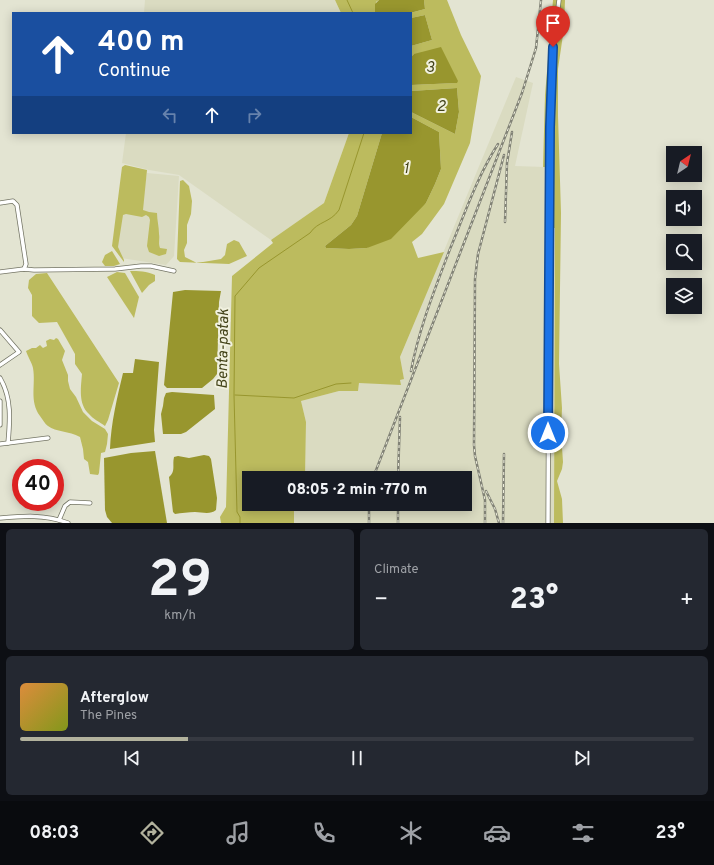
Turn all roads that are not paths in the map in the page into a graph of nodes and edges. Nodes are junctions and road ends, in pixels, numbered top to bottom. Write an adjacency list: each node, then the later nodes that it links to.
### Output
1 (559, 0): 18 (street)
2 (0, 203): 3 (street)
3 (24, 269): 4 (street); 5 (street)
4 (174, 271)
5 (0, 272)
6 (0, 330): 7 (street)
7 (0, 365)
8 (0, 378): 12 (street)
9 (0, 401): 10 (street)
10 (0, 425)
11 (48, 438): 12 (street)
12 (8, 443): 13 (street)
13 (0, 444)
14 (90, 503): 16 (street)
15 (0, 518): 16 (street)
16 (59, 520): 17 (street)
17 (68, 523)
18 (548, 523)

